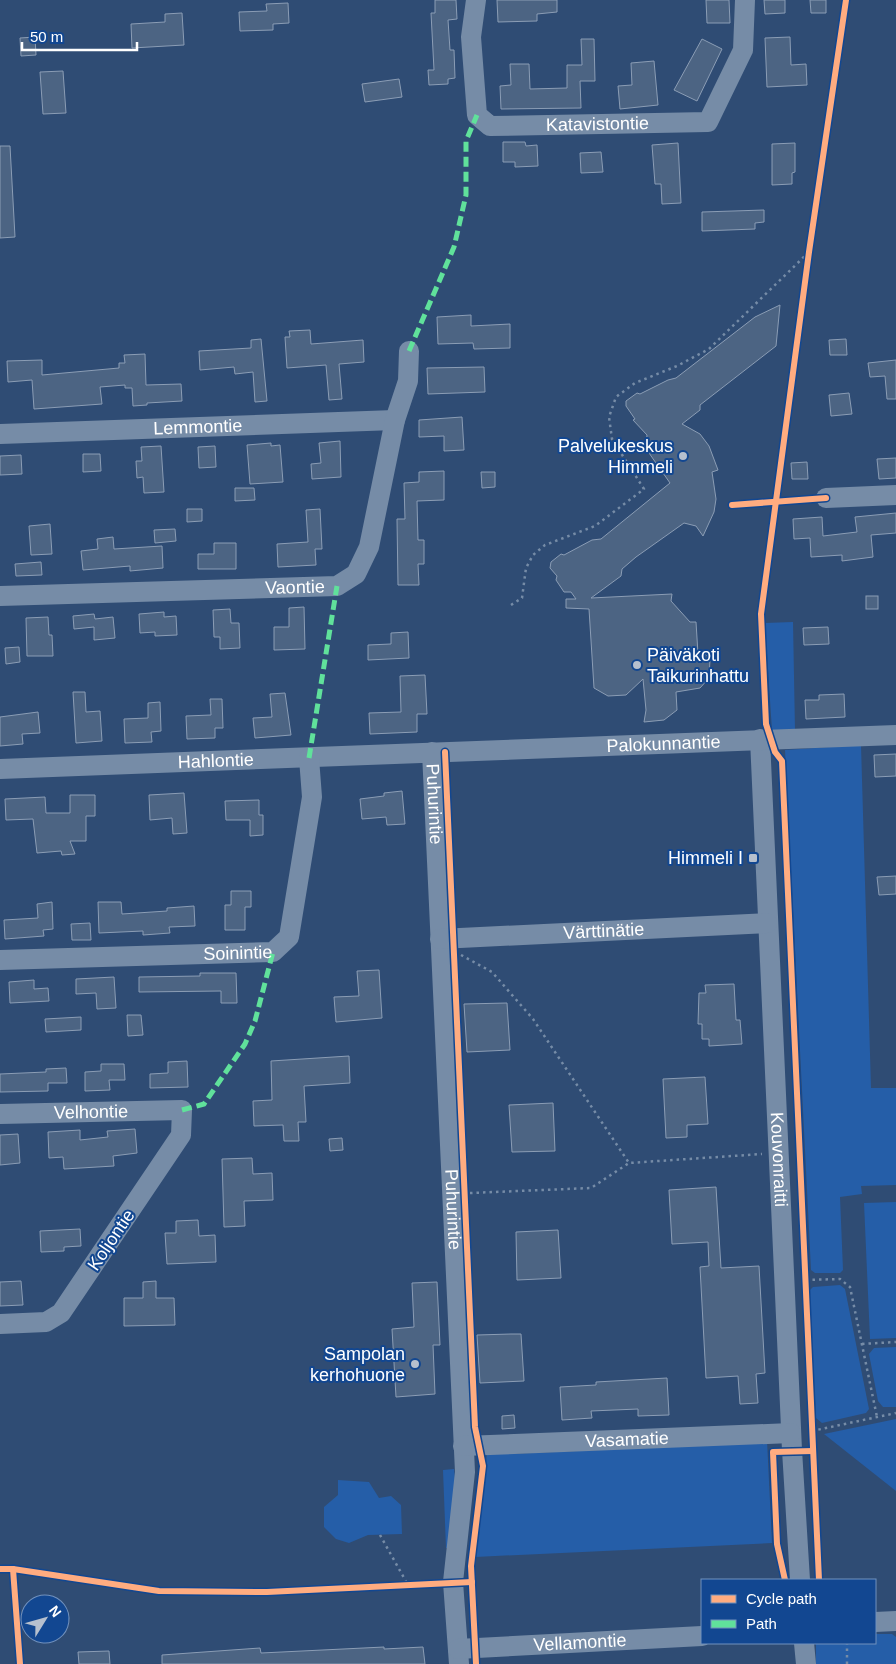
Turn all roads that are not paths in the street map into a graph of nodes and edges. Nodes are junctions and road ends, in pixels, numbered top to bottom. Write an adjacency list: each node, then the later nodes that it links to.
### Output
1 (476, 0): 2 (street, Katavistontie)
2 (745, 0)
3 (409, 351): 4 (street, Vaontie)
4 (395, 420): 5 (street, Lemmontie); 8 (street, Vaontie)
5 (0, 434)
6 (896, 495): 7 (street)
7 (826, 498)
8 (0, 596)
9 (896, 734): 10 (street, Palokunnantie)
10 (760, 739): 11 (street, Palokunnantie); 14 (street, Kouvonraitti)
11 (432, 752): 12 (street, Hahlontie); 15 (street, Puhurintie)
12 (309, 758): 13 (street, Hahlontie); 16 (street, Soinintie)
13 (0, 769)
14 (767, 923): 15 (street, Värttinätie); 20 (street, Kouvonraitti)
15 (448, 943): 21 (street, Puhurintie)
16 (0, 960)
17 (182, 1110): 18 (street, Velhontie); 19 (street, Koljontie)
18 (0, 1114)
19 (0, 1324)
20 (791, 1433): 21 (street, Vasamatie); 22 (street, Kouvonraitti)
21 (463, 1446): 27 (street, Puhurintie)
22 (800, 1579)
23 (896, 1620): 24 (street)
24 (876, 1622)
25 (701, 1636): 27 (street, Vellamontie)
26 (804, 1644): 28 (street)
27 (458, 1657)
28 (806, 1664)

